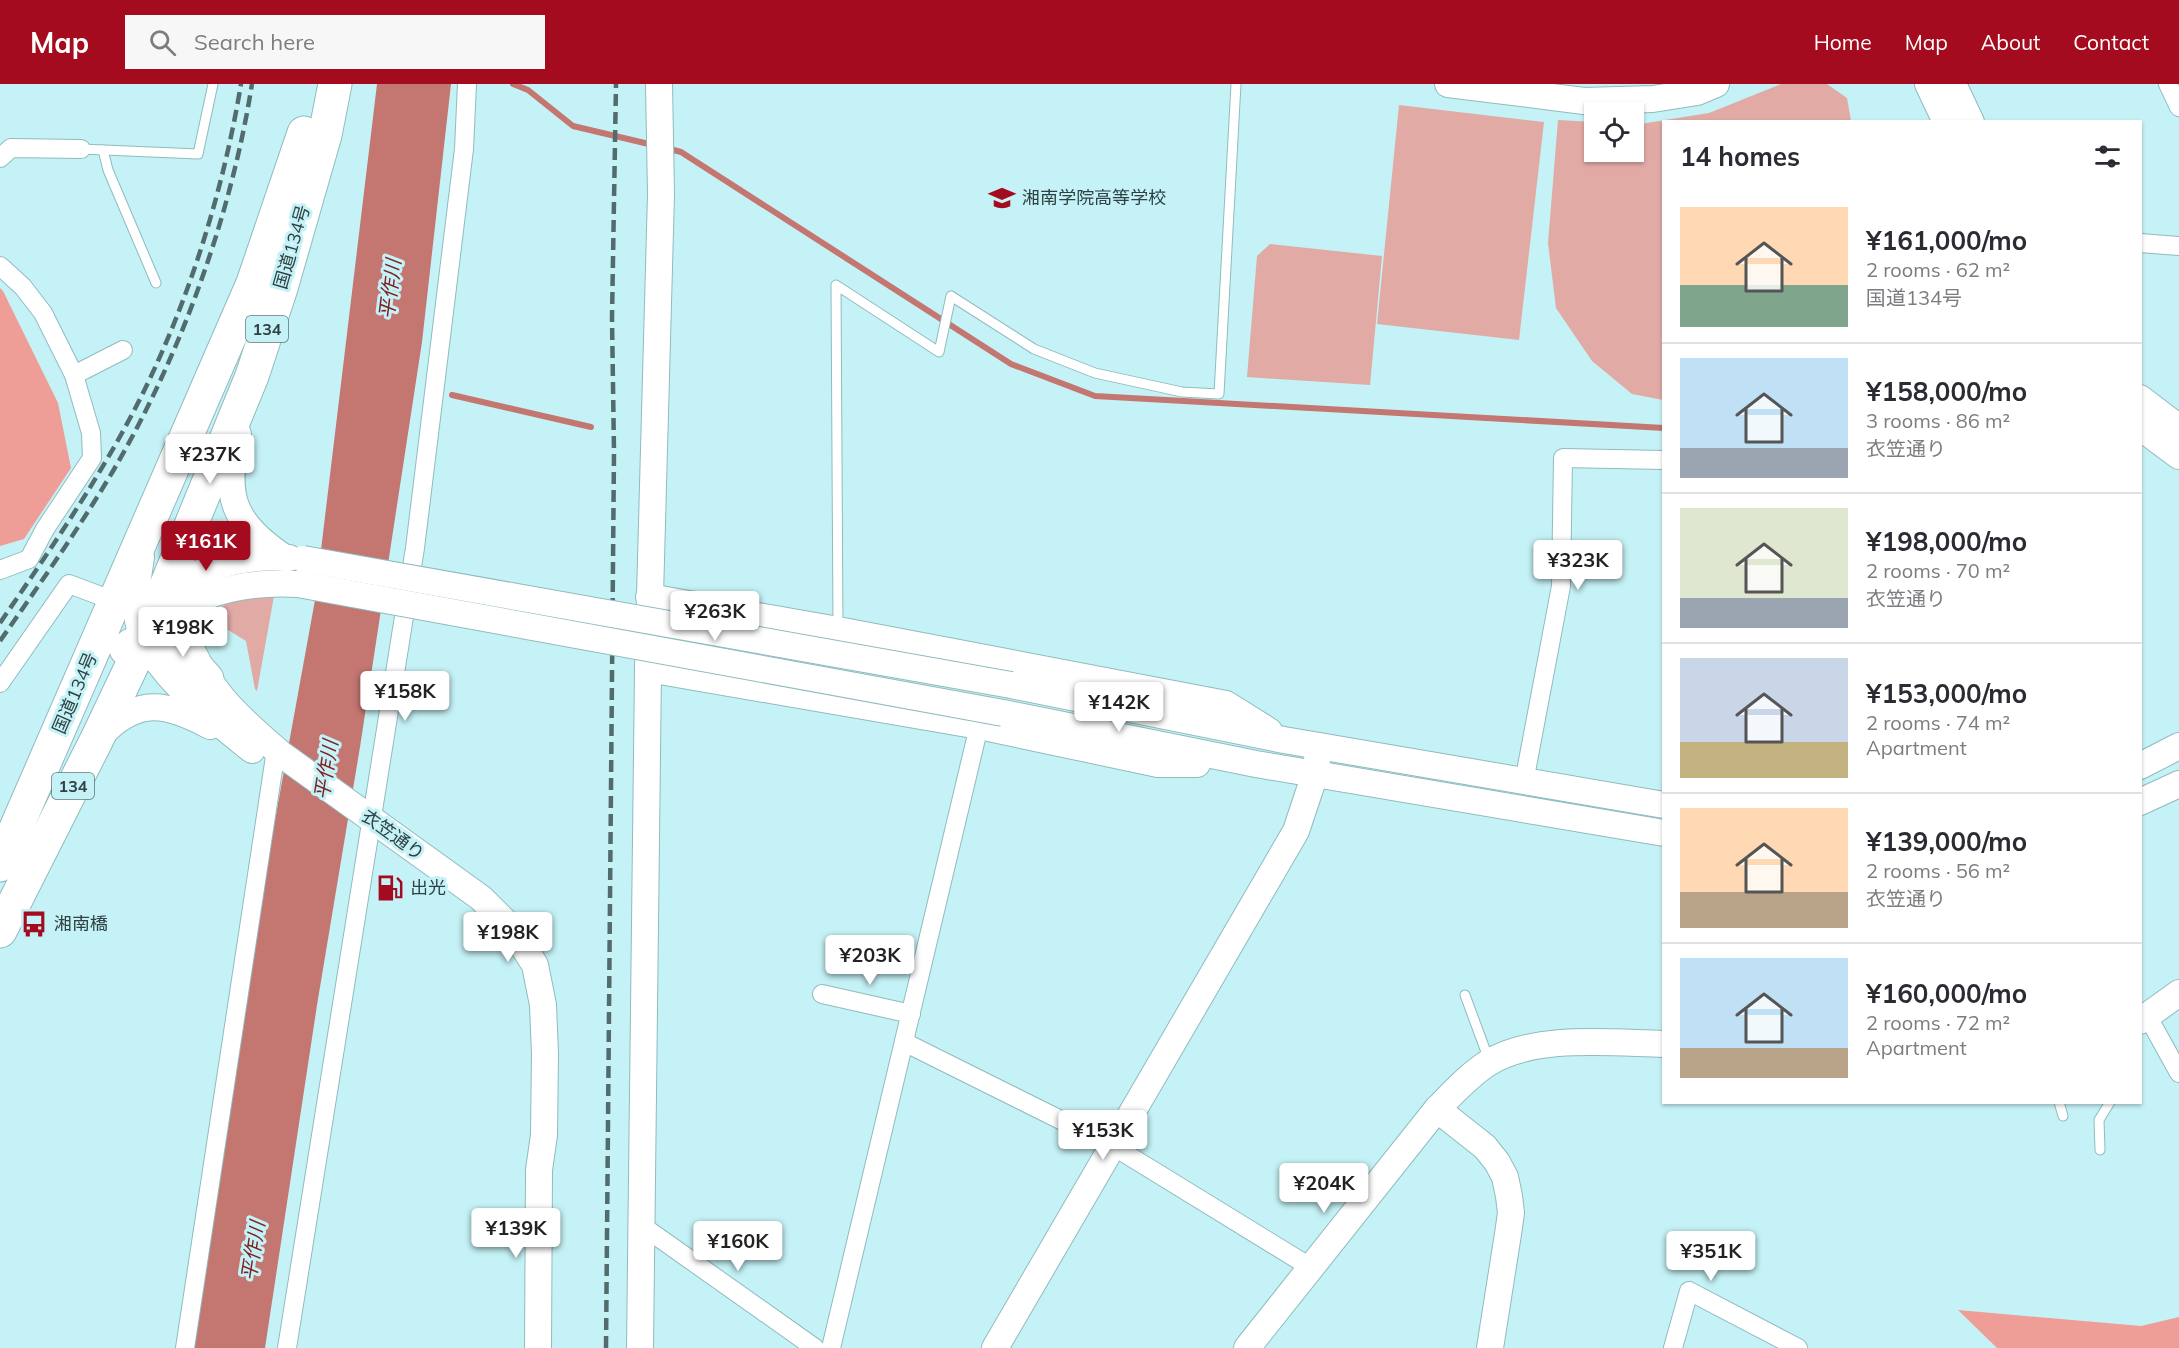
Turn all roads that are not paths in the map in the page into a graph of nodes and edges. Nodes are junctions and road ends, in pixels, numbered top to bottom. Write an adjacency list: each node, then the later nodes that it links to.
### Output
1 (213, 84): 17 (lane)
2 (313, 84): 35 (highway, 国道134号 / 134)
3 (335, 84): 24 (highway, 国道134号 / 134)
4 (659, 84): 33 (street)
5 (1236, 84): 36 (lane)
6 (1448, 84): 7 (street)
7 (1716, 84)
8 (1928, 84): 13 (street)
9 (1953, 84): 14 (street)
10 (2168, 84): 12 (street)
11 (466, 87): 55 (street)
12 (2179, 107)
13 (1945, 120)
14 (1970, 120)
15 (4, 147): 16 (street)
16 (81, 148): 17 (lane)
17 (103, 150): 21 (lane)
18 (2142, 243): 19 (street)
19 (2179, 246)
20 (0, 266): 23 (street)
21 (156, 282)
22 (123, 350): 23 (street)
23 (74, 375): 31 (street)
24 (252, 376): 30 (street); 32 (highway, 国道134号 / 134)
25 (2142, 400): 27 (street)
26 (2142, 428): 28 (street)
27 (2179, 428)
28 (2179, 456)
29 (1662, 460): 50 (street)
30 (294, 558): 32 (street); 43 (street, bridge)
31 (0, 570)
32 (170, 590): 35 (highway, 国道134号 / 134); 39 (street, 衣笠通り); 47 (street, bridge)
33 (649, 597): 34 (street); 37 (street)
34 (695, 605): 36 (street); 38 (street)
35 (131, 618): 39 (highway); 40 (street); 42 (highway, 国道134号 / 134); 46 (street, 衣笠通り); 54 (highway, 国道134号 / 134); 54 (highway)
36 (838, 630): 43 (street)
37 (648, 669): 38 (street); 74 (street)
38 (692, 676): 41 (street)
39 (207, 679): 46 (street, 衣笠通り)
40 (0, 683)
41 (979, 726): 47 (street); 62 (street)
42 (97, 739): 46 (street, 衣笠通り); 58 (highway, 国道134号 / 134)
43 (1284, 740): 44 (street)
44 (1319, 746): 49 (street); 50 (street)
45 (2179, 746): 48 (street)
46 (275, 760): 55 (street, 衣笠通り); 76 (street)
47 (1256, 764): 49 (street)
48 (2142, 765)
49 (1315, 774): 56 (street); 72 (street)
50 (1524, 782): 53 (street)
51 (2179, 784): 52 (street)
52 (2142, 801)
53 (1662, 805)
54 (21, 820): 57 (highway, 国道134号 / 134)
55 (366, 824): 77 (street); 78 (street, 衣笠通り)
56 (1662, 833)
57 (0, 865)
58 (0, 931)
59 (2179, 993): 63 (street)
60 (822, 994): 62 (street)
61 (1465, 995): 66 (lane)
62 (910, 1014): 64 (street)
63 (2144, 1019): 67 (street)
64 (904, 1042): 72 (street); 81 (street)
65 (1662, 1044): 66 (street)
66 (1490, 1062): 70 (street)
67 (2179, 1073)
68 (2060, 1104): 71 (lane)
69 (2109, 1104): 73 (lane)
70 (1437, 1109): 75 (street); 84 (street)
71 (2063, 1116)
72 (1113, 1146): 75 (street); 82 (street)
73 (2100, 1150)
74 (641, 1225): 79 (street); 80 (street)
75 (1310, 1267): 83 (street)
76 (185, 1348)
77 (287, 1348)
78 (538, 1348)
79 (640, 1348)
80 (815, 1348)
81 (831, 1348)
82 (995, 1348)
83 (1247, 1348)
84 (1490, 1348)
85 (1673, 1348): 86 (street)
86 (1798, 1348)

